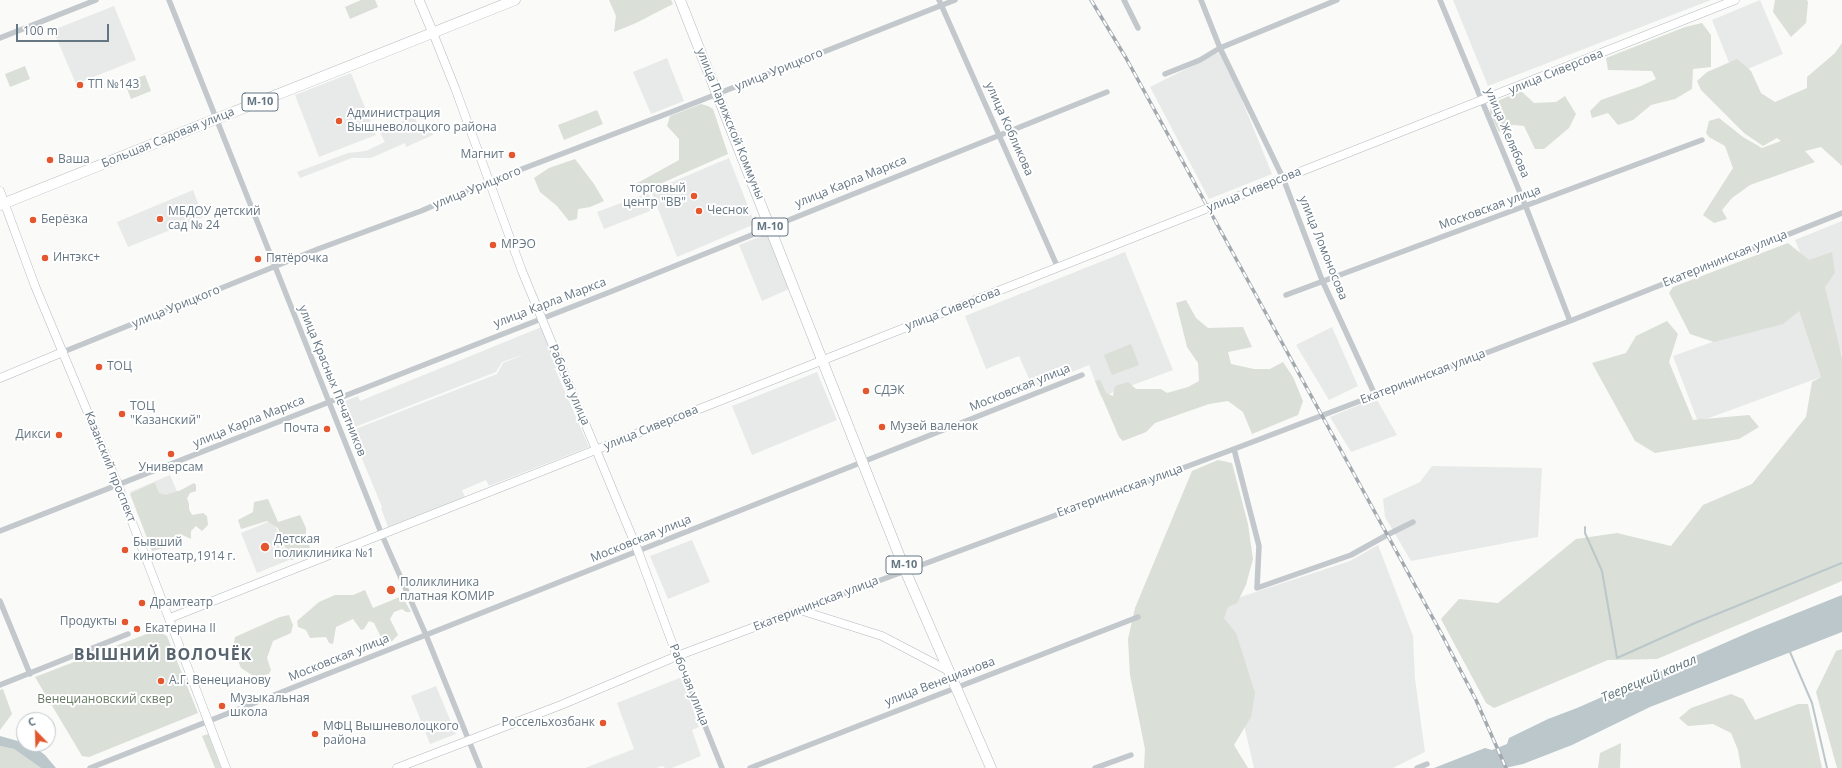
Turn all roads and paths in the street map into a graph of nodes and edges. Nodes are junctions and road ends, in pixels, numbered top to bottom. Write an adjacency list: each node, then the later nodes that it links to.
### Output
1 (96, 0): 15 (street)
2 (169, 0): 21 (street, улица Красных Печатников)
3 (419, 0): 14 (main road, Рабочая улица)
4 (515, 0): 14 (highway, Большая Садовая улица / М-10)
5 (680, 0): 19 (highway, улица Парижской Коммуны / М-10)
6 (956, 0): 12 (street, улица Урицкого)
7 (1124, 0): 13 (street)
8 (1201, 0): 16 (street, улица Ломоносова)
9 (1337, 0): 16 (street)
10 (1440, 0): 20 (street, улица Желябова)
11 (1735, 0): 20 (street, улица Сиверсова)
12 (940, 3): 19 (street, улица Урицкого); 22 (street, улица Кобликова)
13 (1138, 28)
14 (433, 33): 21 (highway, Большая Садовая улица / М-10); 25 (street, Рабочая улица)
15 (0, 38)
16 (1220, 48): 17 (street); 24 (street, улица Ломоносова)
17 (1165, 74)
18 (1107, 92): 22 (street, улица Карла Маркса)
19 (718, 94): 25 (street, улица Урицкого); 30 (highway, улица Парижской Коммуны / М-10)
20 (1482, 101): 24 (street, улица Сиверсова); 28 (street, улица Желябова)
21 (216, 119): 27 (highway, Большая Садовая улица / М-10); 31 (street, улица Красных Печатников)
22 (1000, 134): 30 (street, улица Карла Маркса); 32 (street, улица Кобликова)
23 (1702, 140): 28 (street, Московская улица)
24 (1283, 178): 32 (street, улица Сиверсова); 33 (street, улица Ломоносова)
25 (488, 182): 31 (street, улица Урицкого); 35 (street, Рабочая улица)
26 (0, 190): 27 (street, Казанский проспект)
27 (2, 204): 37 (street, Казанский проспект)
28 (1526, 207): 33 (street, Московская улица); 36 (street, улица Желябова)
29 (1842, 213): 36 (street, Екатерининская улица)
30 (770, 227): 35 (street, улица Карла Маркса); 38 (highway, улица Парижской Коммуны / М-10)
31 (275, 268): 37 (street, улица Урицкого); 42 (street, улица Красных Печатников)
32 (1058, 268): 38 (street, улица Сиверсова)
33 (1322, 280): 34 (street, Московская улица); 41 (street, улица Ломоносова)
34 (1286, 295)
35 (541, 319): 42 (street, улица Карла Маркса); 44 (street, Рабочая улица)
36 (1570, 321): 41 (street, Екатерининская улица)
37 (63, 352): 40 (street, улица Урицкого); 46 (street, Казанский проспект)
38 (823, 360): 44 (street, улица Сиверсова); 45 (highway, М-10)
39 (1082, 375): 45 (street, Московская улица)
40 (0, 378)
41 (1375, 395): 43 (street, Екатерининская улица)
42 (328, 401): 46 (street, улица Карла Маркса); 49 (street, улица Красных Печатников)
43 (1234, 449): 47 (street); 51 (street, Екатерининская улица)
44 (596, 450): 49 (street, улица Сиверсова); 50 (street, Рабочая улица)
45 (864, 463): 50 (street, Московская улица); 51 (highway, М-10)
46 (118, 485): 48 (street, улица Карла Маркса); 55 (street, Казанский проспект)
47 (1413, 522)
48 (0, 531)
49 (382, 535): 55 (street, улица Сиверсова); 57 (street, улица Красных Печатников)
50 (638, 552): 57 (street, Московская улица); 58 (street, Рабочая улица)
51 (905, 570): 53 (street, Екатерининская улица); 59 (highway, М-10)
52 (0, 601): 60 (street)
53 (800, 610): 58 (street, Екатерининская улица); 59 (street)
54 (1138, 617): 62 (street, улица Венецианова)
55 (170, 618): 63 (street, Казанский проспект)
56 (128, 634): 60 (street)
57 (426, 635): 63 (street, Московская улица); 64 (street, улица Красных Печатников)
58 (677, 656): 64 (street, Екатерининская улица); 71 (street, Рабочая улица)
59 (947, 670): 62 (highway, М-10)
60 (30, 674): 61 (street)
61 (0, 685)
62 (955, 687): 72 (street, улица Венецианова); 73 (highway, М-10)
63 (206, 721): 67 (street, Московская улица); 68 (street, Казанский проспект)
64 (469, 740): 69 (street, Екатерининская улица); 70 (street, улица Красных Печатников)
65 (1131, 755): 74 (street)
66 (1428, 764): 75 (street)
67 (90, 768)
68 (226, 768)
69 (397, 768)
70 (480, 768)
71 (722, 768)
72 (750, 768)
73 (991, 768)
74 (1096, 768)
75 (1417, 768)

